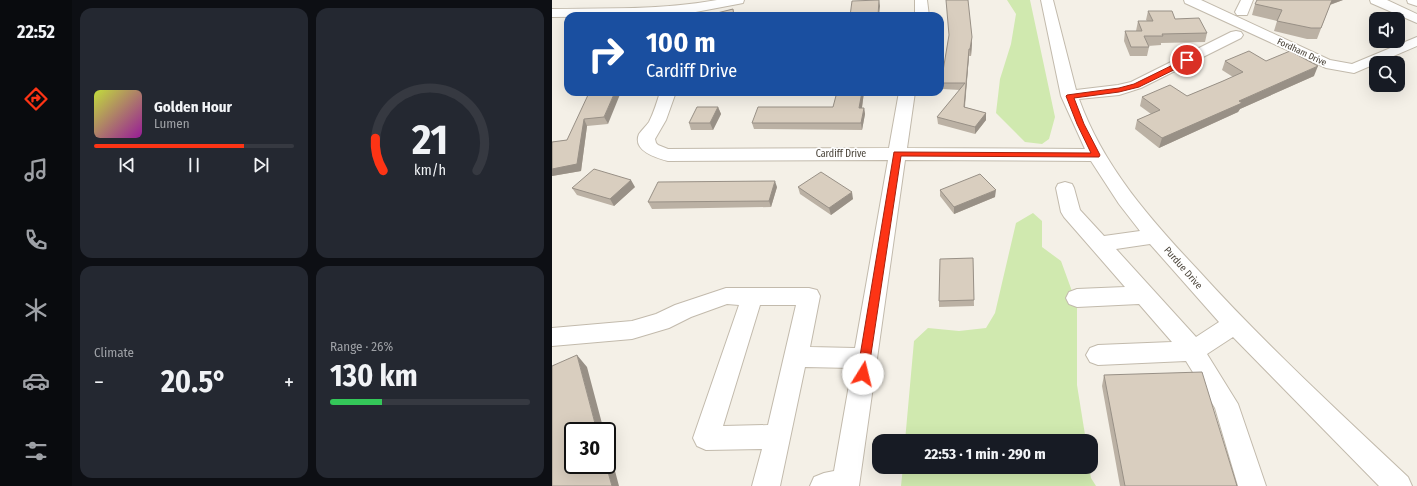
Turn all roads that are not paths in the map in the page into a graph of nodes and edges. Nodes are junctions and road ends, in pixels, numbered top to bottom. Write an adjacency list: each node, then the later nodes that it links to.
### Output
1 (738, 0): 9 (street)
2 (921, 0): 10 (street)
3 (1047, 0): 18 (street, Purdue Drive)
4 (1190, 0): 8 (street, Fordham Drive)
5 (1376, 0): 13 (street)
6 (1413, 0): 7 (street)
7 (1417, 2)
8 (1214, 5): 15 (street, Fordham Drive)
9 (688, 12)
10 (922, 12)
11 (552, 13): 12 (street)
12 (564, 13)
13 (1417, 19)
14 (1236, 36): 18 (street)
15 (1417, 41)
16 (666, 96): 19 (street, Cardiff Drive)
17 (906, 96): 19 (street)
18 (1069, 96): 20 (street, Purdue Drive)
19 (897, 154): 20 (street, Cardiff Drive); 32 (street)
20 (1096, 155): 22 (street, Purdue Drive)
21 (1065, 188): 23 (street)
22 (1155, 236): 23 (street); 27 (street, Purdue Drive)
23 (1099, 244): 24 (street)
24 (1144, 295): 26 (street); 29 (street)
25 (752, 297): 28 (street); 31 (street); 33 (street)
26 (1078, 298)
27 (1234, 325): 29 (street); 37 (street, Purdue Drive)
28 (552, 337)
29 (1193, 351): 30 (street); 36 (street)
30 (1098, 355)
31 (796, 356): 32 (street); 33 (street)
32 (865, 358): 34 (street)
33 (777, 437): 35 (street)
34 (838, 485)
35 (766, 486)
36 (1252, 486)
37 (1398, 486)

